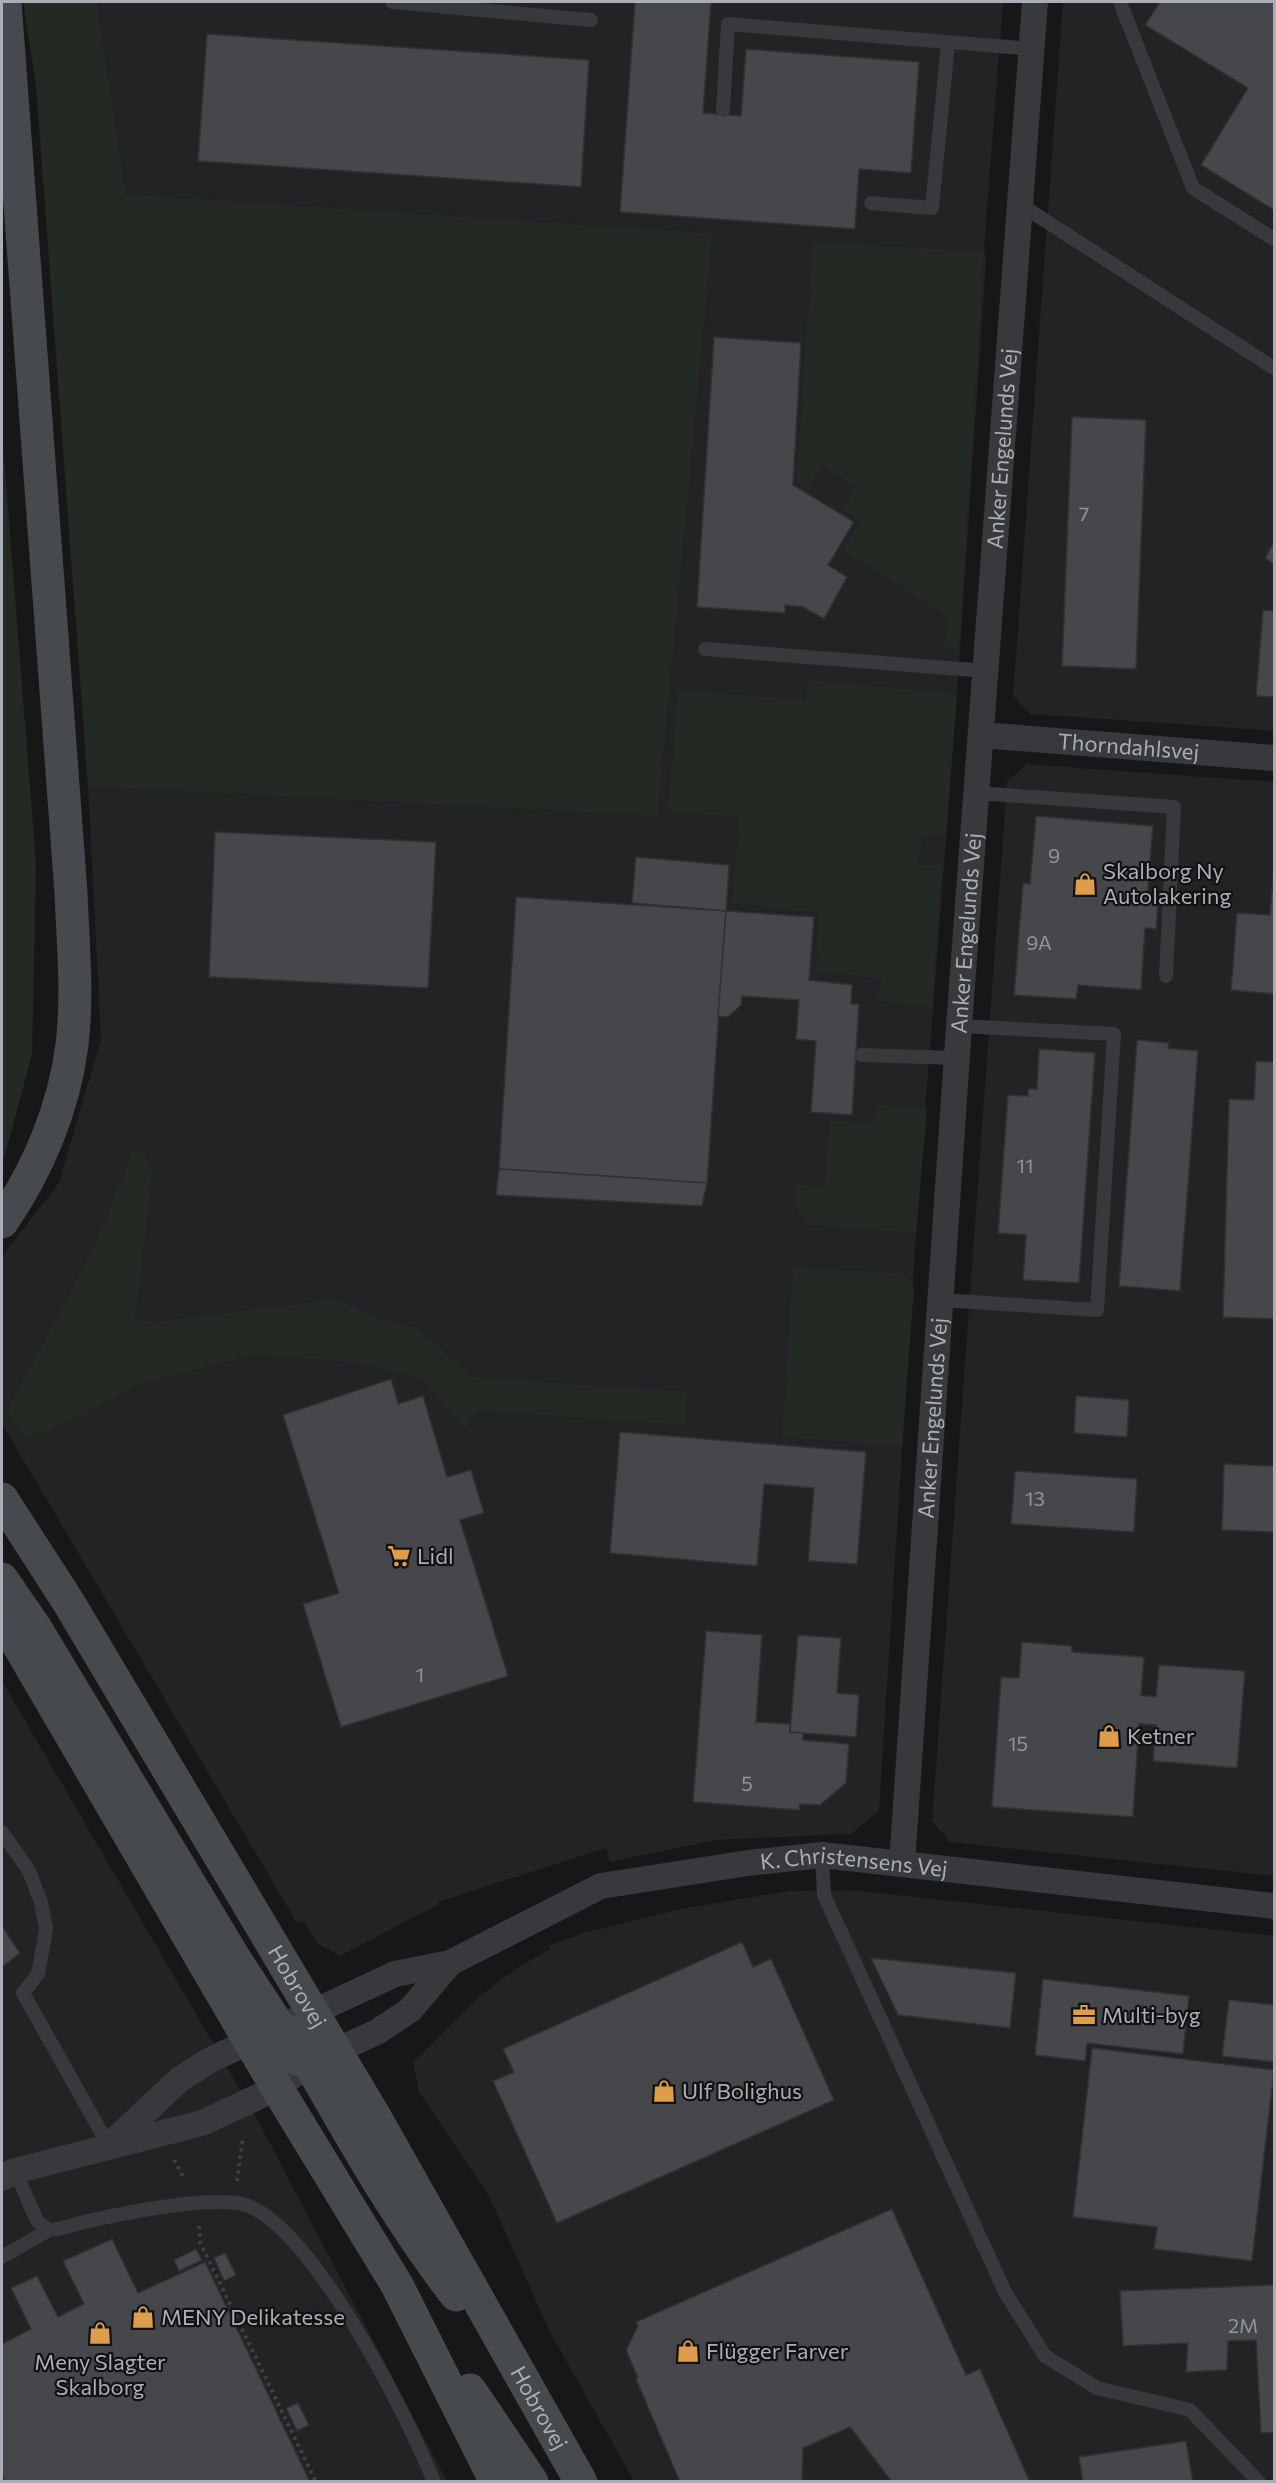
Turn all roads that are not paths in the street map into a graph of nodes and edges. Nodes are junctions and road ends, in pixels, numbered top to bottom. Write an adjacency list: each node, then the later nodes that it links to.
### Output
1 (4, 2): 23 (main road)
2 (392, 2): 5 (lane)
3 (1035, 2): 8 (street, Anker Engelunds Vej)
4 (1120, 2): 12 (lane)
5 (415, 3): 6 (lane)
6 (591, 20)
7 (948, 43): 8 (lane); 9 (lane); 10 (lane)
8 (1032, 49): 11 (street, Anker Engelunds Vej)
9 (723, 110)
10 (871, 203)
11 (1021, 206): 13 (lane); 15 (street, Anker Engelunds Vej)
12 (1275, 239)
13 (1275, 368)
14 (705, 649): 15 (lane)
15 (986, 671): 16 (street, Anker Engelunds Vej)
16 (982, 735): 17 (street, Thorndahlsvej); 18 (street, Anker Engelunds Vej)
17 (1275, 758)
18 (977, 793): 19 (lane); 20 (street, Anker Engelunds Vej)
19 (1166, 976)
20 (959, 1026): 22 (street, Anker Engelunds Vej); 24 (lane)
21 (861, 1055): 22 (lane)
22 (957, 1058): 24 (street, Anker Engelunds Vej)
23 (2, 1222)
24 (940, 1300): 30 (street, Anker Engelunds Vej)
25 (2, 1498): 33 (main road, Hobrovej)
26 (2, 1579): 34 (main road)
27 (2, 1617): 34 (main road)
28 (2, 1832): 37 (lane)
29 (822, 1855): 30 (street, K. Christensens Vej); 32 (street, K. Christensens Vej); 46 (lane)
30 (902, 1864): 31 (street, K. Christensens Vej)
31 (1275, 1906)
32 (450, 1963): 33 (street, K. Christensens Vej); 35 (street, K. Christensens Vej)
33 (312, 2013): 34 (street, K. Christensens Vej); 35 (main road, Hobrovej)
34 (265, 2035): 35 (main road); 36 (main road); 37 (street, K. Christensens Vej)
35 (322, 2057): 36 (street, K. Christensens Vej); 45 (main road, Hobrovej)
36 (277, 2088): 37 (street, K. Christensens Vej); 41 (main road)
37 (109, 2146): 38 (street, K. Christensens Vej)
38 (8, 2174): 39 (lane)
39 (49, 2230): 40 (lane); 42 (lane)
40 (2, 2257)
41 (397, 2285): 43 (main road); 44 (main road)
42 (432, 2475)
43 (496, 2481)
44 (532, 2481)
45 (581, 2481)
46 (1259, 2481)

